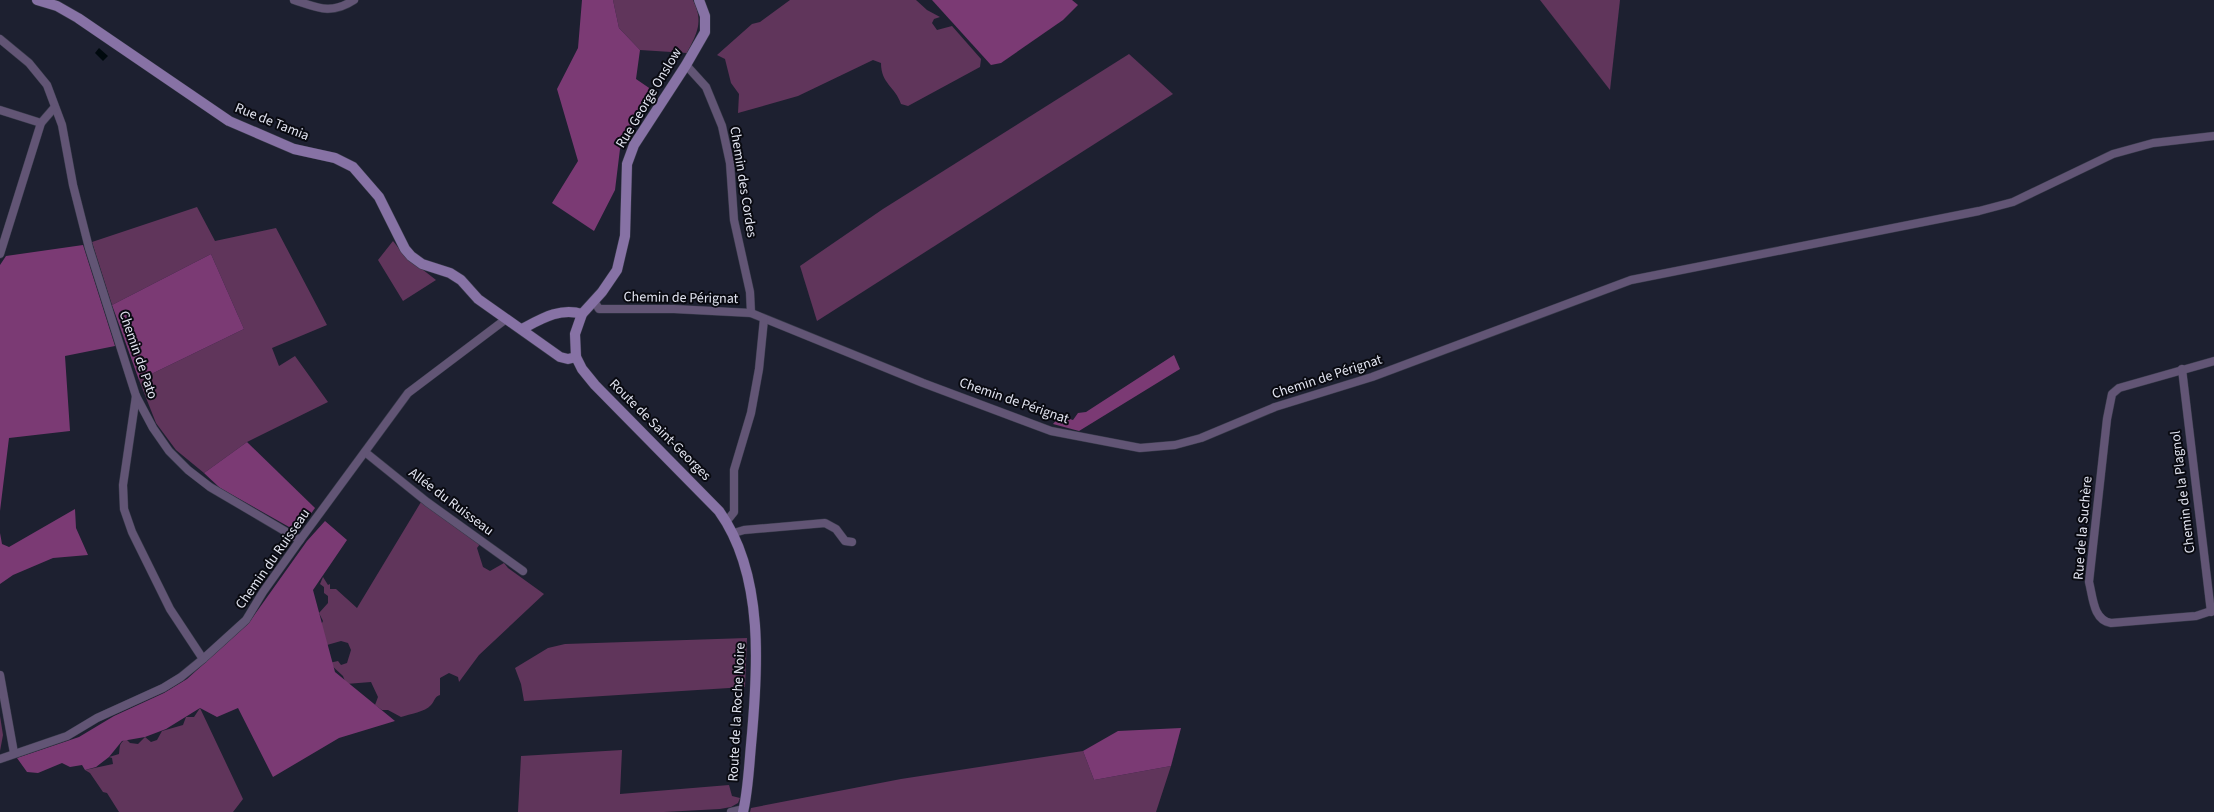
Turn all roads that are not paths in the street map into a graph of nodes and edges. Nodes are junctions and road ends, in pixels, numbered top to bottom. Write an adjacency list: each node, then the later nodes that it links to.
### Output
1 (37, 0): 15 (street, Rue de Tamia)
2 (294, 0): 3 (street)
3 (354, 0)
4 (699, 0): 6 (street, Rue George Onslow)
5 (0, 39): 7 (street, Chemin de Pato)
6 (686, 65): 12 (street, Rue George Onslow); 13 (street, Chemin des Cordes)
7 (54, 108): 9 (street); 21 (street, Chemin de Pato)
8 (0, 110): 9 (street)
9 (41, 123): 11 (street)
10 (2214, 136): 16 (street, Chemin de Pérignat)
11 (0, 254)
12 (594, 301): 13 (street, Chemin de Pérignat); 14 (street, Rue George Onslow)
13 (751, 313): 16 (street, Chemin de Pérignat)
14 (582, 314): 17 (street); 18 (street)
15 (506, 319): 17 (street, Rue de Tamia); 22 (street, Chemin du Ruisseau)
16 (764, 319): 23 (street)
17 (522, 329): 18 (street, Rue de Tamia)
18 (576, 357): 23 (street, Route de Saint-Georges)
19 (2214, 361): 20 (street)
20 (2182, 369): 28 (street, Chemin de la Plagnol); 28 (street, Rue de la Suchère)
21 (136, 396): 25 (street, Chemin de Pato); 29 (street)
22 (365, 452): 25 (street, Chemin du Ruisseau); 27 (street, Allée du Ruisseau)
23 (726, 522): 24 (street, Route de la Roche Noire)
24 (734, 534): 26 (street); 33 (street, Route de la Roche Noire)
25 (300, 540): 29 (street, Chemin du Ruisseau)
26 (852, 542)
27 (523, 571)
28 (2212, 611)
29 (203, 659): 31 (street, Chemin du Ruisseau)
30 (0, 675): 31 (street)
31 (14, 753): 32 (street, Chemin du Ruisseau)
32 (0, 759)
33 (744, 811): 34 (street)
34 (731, 812)

